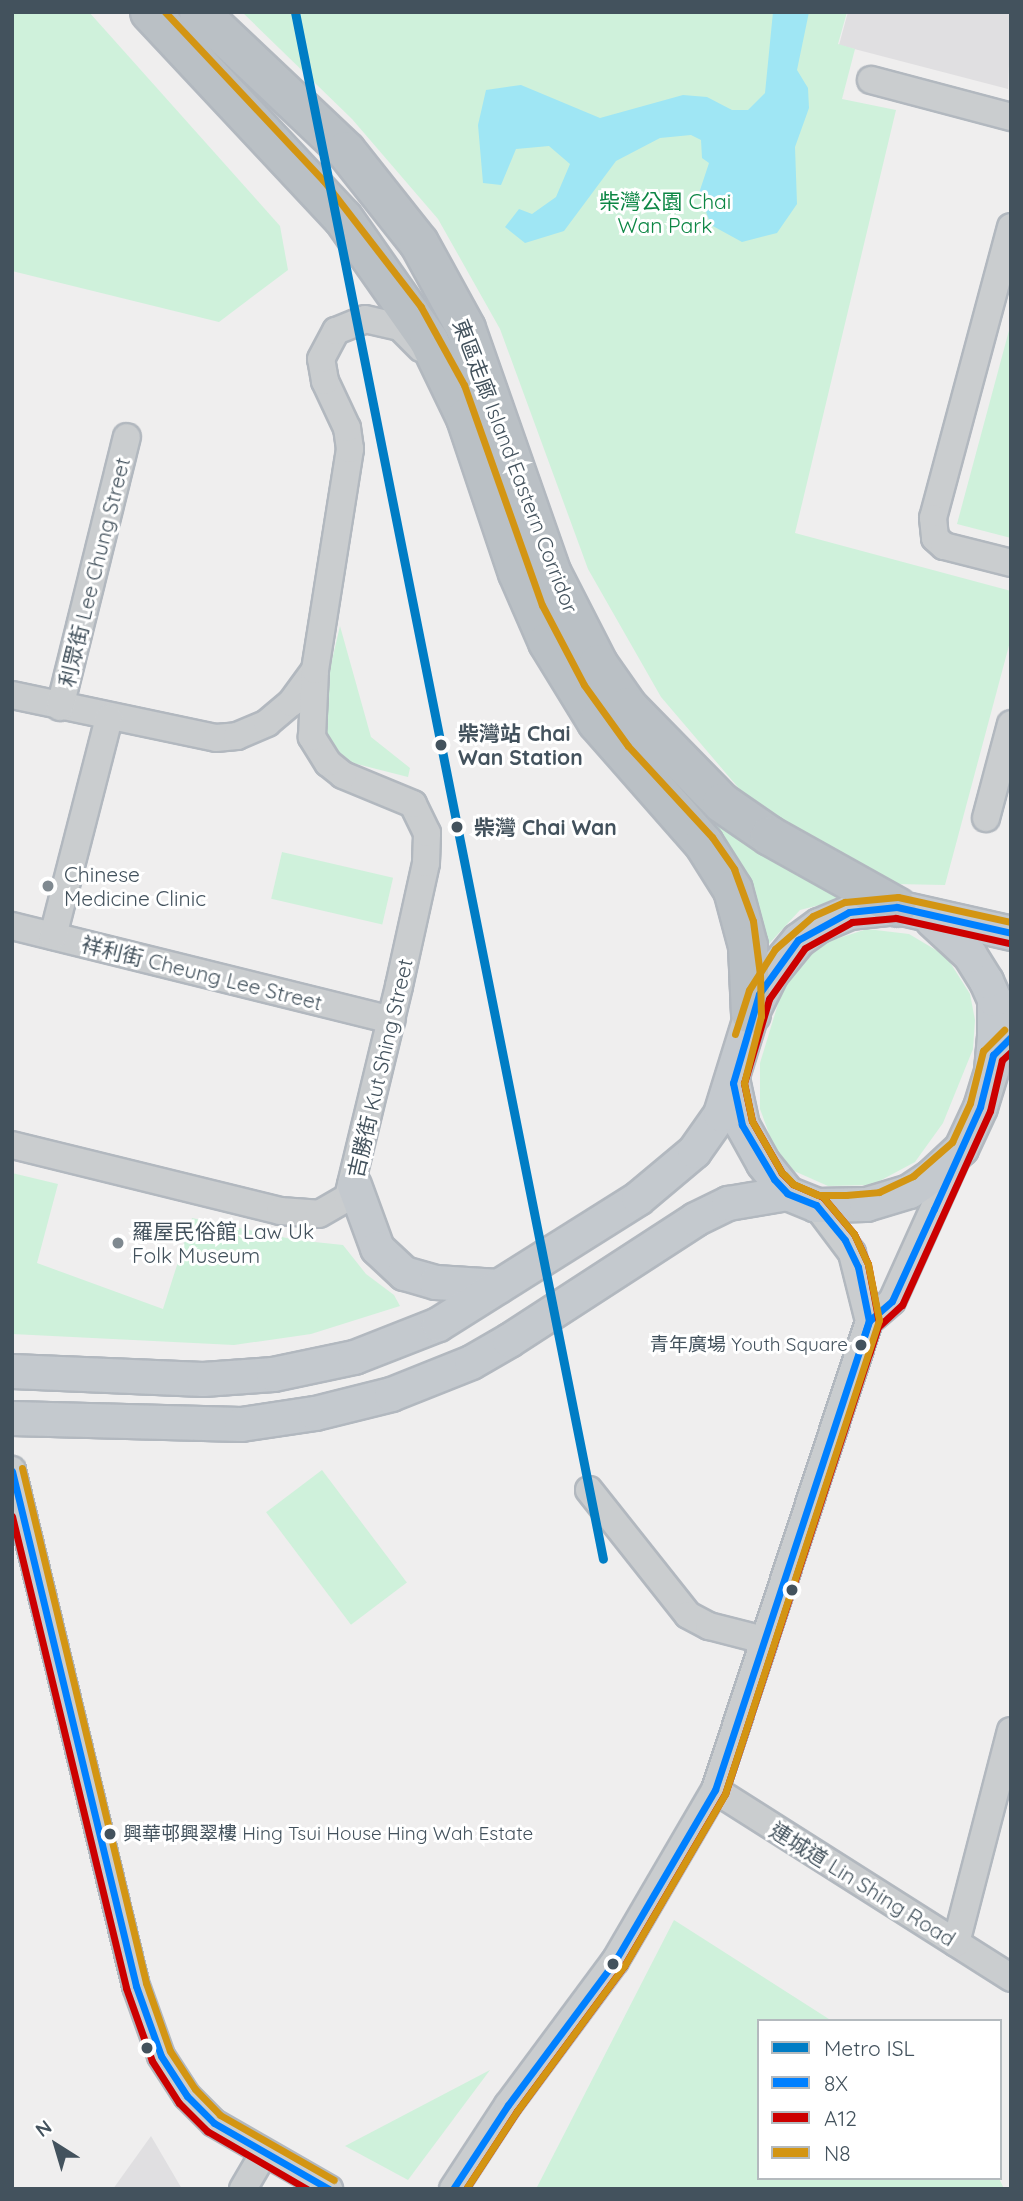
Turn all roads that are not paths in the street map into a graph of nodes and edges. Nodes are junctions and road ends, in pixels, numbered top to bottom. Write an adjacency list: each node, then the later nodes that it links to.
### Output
1 (150, 12): 6 (highway, 東區走廊 Island Eastern Corridor)
2 (199, 12): 15 (highway, 東區走廊 Island Eastern Corridor)
3 (871, 80): 4 (street)
4 (1011, 117)
5 (1011, 227): 8 (street)
6 (454, 389): 9 (street); 19 (highway, 東區走廊 Island Eastern Corridor)
7 (127, 437): 11 (street, 利眾街 Lee Chung Street)
8 (1011, 564)
9 (315, 670): 12 (street, 利眾街 Lee Chung Street); 20 (street, 吉勝街 Kut Shing Street)
10 (12, 695): 11 (street, 利眾街 Lee Chung Street)
11 (60, 707): 12 (street, 利眾街 Lee Chung Street)
12 (109, 718): 18 (street)
13 (1011, 724): 14 (street)
14 (986, 818)
15 (914, 913): 17 (main road); 19 (main road); 21 (main road)
16 (12, 926): 18 (street, 祥利街 Cheung Lee Street)
17 (1011, 933)
18 (53, 936): 20 (street, 祥利街 Cheung Lee Street)
19 (751, 1014): 22 (main road)
20 (392, 1020): 25 (street, 吉勝街 Kut Shing Street)
21 (1002, 1046): 24 (main road)
22 (733, 1083): 26 (main road); 27 (main road)
23 (12, 1145): 25 (street, 吉勝街 Kut Shing Street)
24 (961, 1147): 26 (main road); 28 (street)
25 (354, 1185): 27 (main road)
26 (802, 1199): 28 (street); 30 (main road)
27 (498, 1286): 29 (main road)
28 (869, 1321): 33 (street)
29 (12, 1371)
30 (12, 1418)
31 (12, 1470): 38 (street)
32 (589, 1490): 33 (street)
33 (764, 1640): 35 (street)
34 (1011, 1731): 36 (street)
35 (715, 1790): 36 (street, 連城道 Lin Shing Road); 41 (street)
36 (956, 1943): 37 (street, 連城道 Lin Shing Road)
37 (1011, 1978)
38 (264, 2153): 39 (street); 40 (street)
39 (243, 2189)
40 (329, 2189)
41 (453, 2189)

